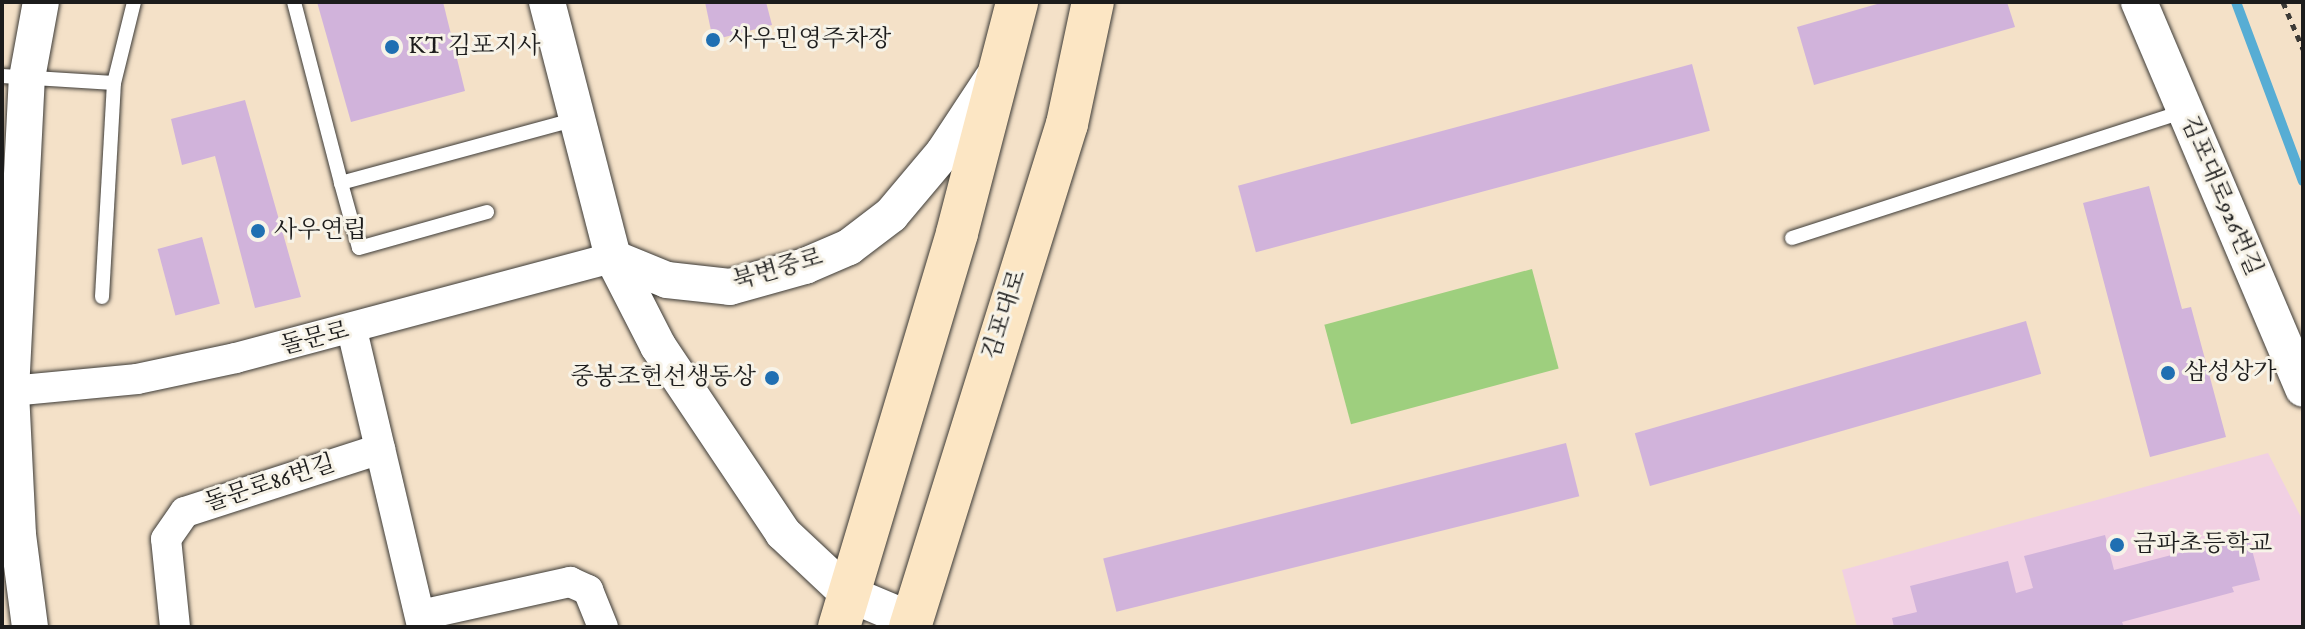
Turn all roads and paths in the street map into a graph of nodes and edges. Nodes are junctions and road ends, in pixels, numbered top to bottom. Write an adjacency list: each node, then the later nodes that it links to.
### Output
1 (41, 2): 11 (street)
2 (134, 2): 12 (lane)
3 (294, 2): 15 (lane)
4 (547, 2): 14 (street)
5 (1017, 2): 10 (main road)
6 (1093, 2): 27 (main road, 김포대로)
7 (2139, 2): 13 (street, 김포대로926번길)
8 (2283, 2): 9 (path)
9 (2303, 49)
10 (1001, 64): 18 (street, 북변중로); 25 (main road)
11 (15, 77): 12 (lane); 22 (street)
12 (114, 83): 19 (lane)
13 (2185, 111): 17 (lane); 21 (street, 김포대로926번길)
14 (573, 120): 15 (lane); 18 (street)
15 (341, 183): 16 (lane)
16 (487, 212)
17 (1792, 238)
18 (613, 258): 20 (street, 돌문로); 25 (street)
19 (102, 297)
20 (352, 330): 22 (street, 돌문로); 23 (street)
21 (2303, 389)
22 (11, 391): 24 (street)
23 (380, 449): 26 (street); 29 (street, 돌문로86번길)
24 (10, 536): 28 (street)
25 (843, 610): 27 (street)
26 (422, 621): 30 (street)
27 (910, 624)
28 (30, 627)
29 (175, 627)
30 (603, 627)

